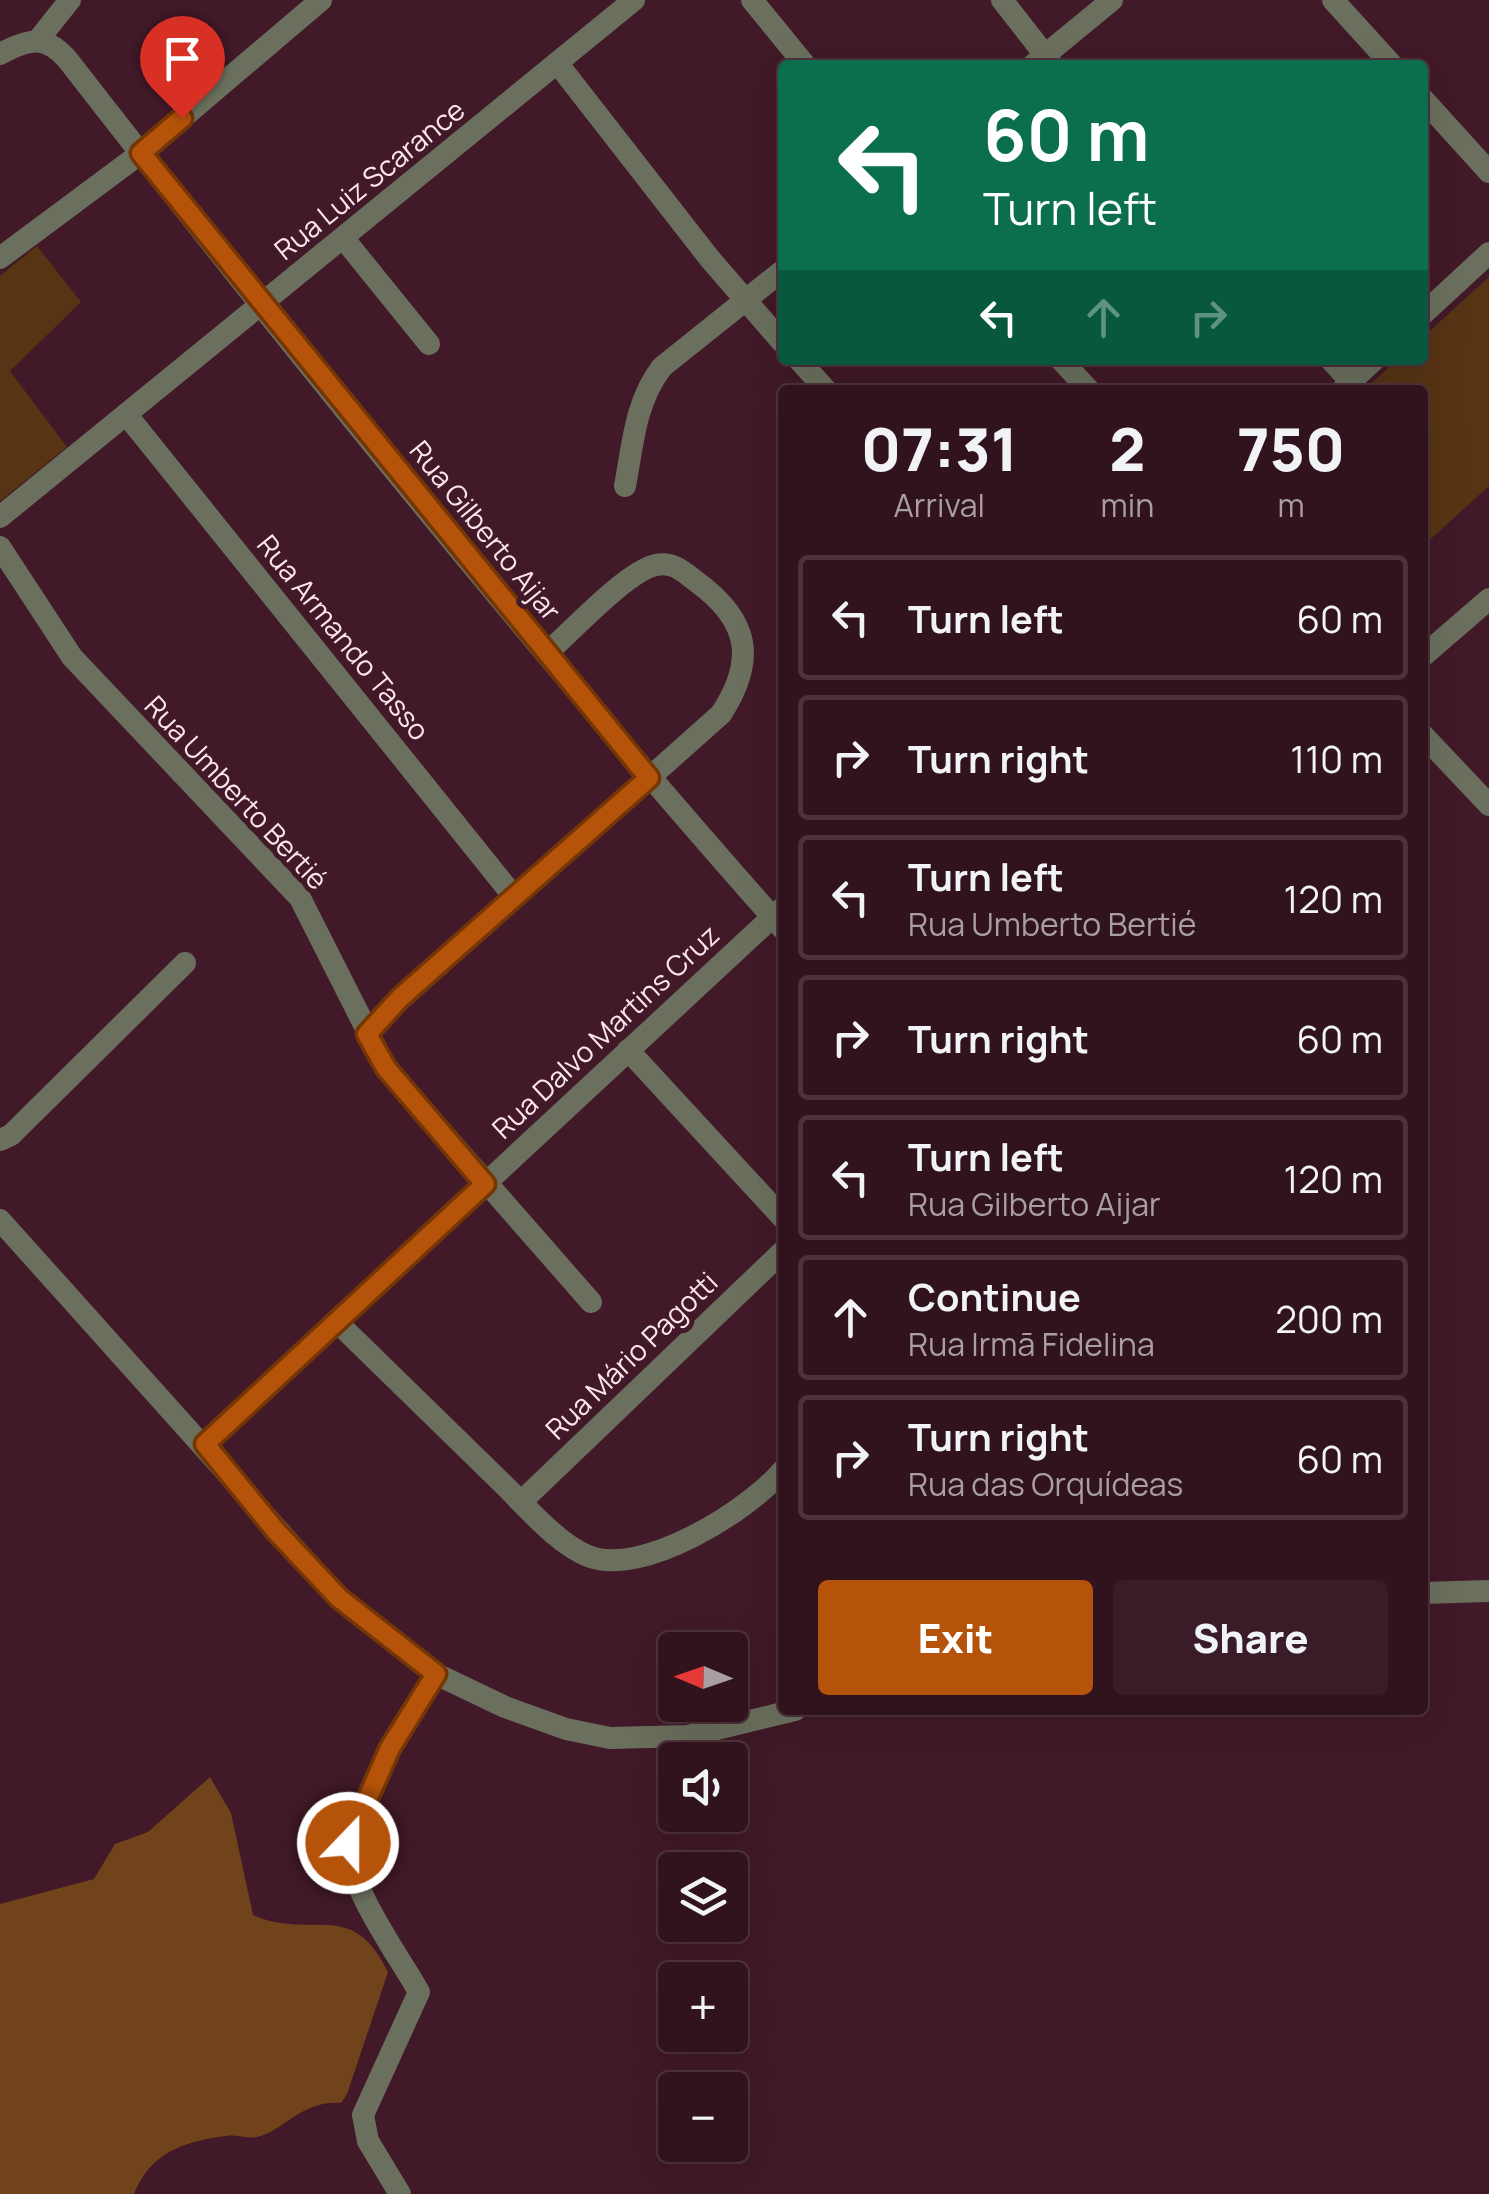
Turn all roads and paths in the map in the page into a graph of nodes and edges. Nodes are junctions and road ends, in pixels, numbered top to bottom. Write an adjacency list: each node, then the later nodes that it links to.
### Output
1 (70, 0): 8 (street)
2 (320, 0): 16 (street)
3 (634, 0): 14 (street, Rua Luiz Scarance)
4 (752, 0): 10 (street)
5 (1002, 0): 11 (street)
6 (1112, 0): 12 (street)
7 (1343, 4): 13 (street)
8 (38, 40): 9 (street); 16 (street, Rua Gilberto Aijar)
9 (0, 54)
10 (801, 60)
11 (1042, 60)
12 (1045, 60)
13 (1388, 60)
14 (558, 64): 18 (street, Rua Luiz Scarance); 22 (street)
15 (1428, 105): 17 (street)
16 (141, 153): 20 (street); 23 (street, Rua Gilberto Aijar)
17 (1489, 172)
18 (344, 239): 23 (street, Rua Luiz Scarance); 26 (street)
19 (1489, 253): 24 (street)
20 (0, 258)
21 (778, 274): 22 (street)
22 (744, 300): 25 (street); 34 (street)
23 (261, 304): 33 (street, Rua Luiz Scarance); 38 (street, Rua Gilberto Aijar)
24 (1428, 309)
25 (778, 338)
26 (429, 344)
27 (804, 365): 30 (street)
28 (1065, 365): 31 (street)
29 (1369, 365): 32 (street)
30 (822, 385)
31 (1084, 385)
32 (1348, 385)
33 (126, 414): 35 (street, Rua Luiz Scarance); 43 (street, Rua Armando Tasso)
34 (625, 486)
35 (0, 516)
36 (0, 547): 47 (street, Rua Umberto Bertié)
37 (1489, 599): 39 (street)
38 (548, 652): 41 (street, Rua Gilberto Aijar); 41 (street)
39 (1428, 652)
40 (1428, 740): 42 (street)
41 (649, 778): 43 (street); 44 (street, Rua Gilberto Aijar)
42 (1489, 805)
43 (515, 898): 47 (street)
44 (778, 917)
45 (778, 919): 48 (street, Rua Dalvo Martins Cruz)
46 (184, 963): 49 (street)
47 (367, 1034): 50 (street, Rua Umberto Bertié)
48 (628, 1050): 50 (street, Rua Dalvo Martins Cruz); 51 (street)
49 (0, 1140)
50 (485, 1184): 54 (street, Rua Umberto Bertié); 55 (street, Rua Dalvo Martins Cruz)
51 (778, 1213)
52 (0, 1220): 56 (street)
53 (778, 1256): 58 (street, Rua Mário Pagotti)
54 (591, 1302)
55 (336, 1322): 56 (street, Rua Dalvo Martins Cruz); 58 (street)
56 (205, 1444): 61 (street)
57 (778, 1474): 58 (street)
58 (521, 1502)
59 (1489, 1590): 60 (street)
60 (1428, 1593)
61 (436, 1674): 62 (street); 63 (street)
62 (778, 1714)
63 (400, 2194)

